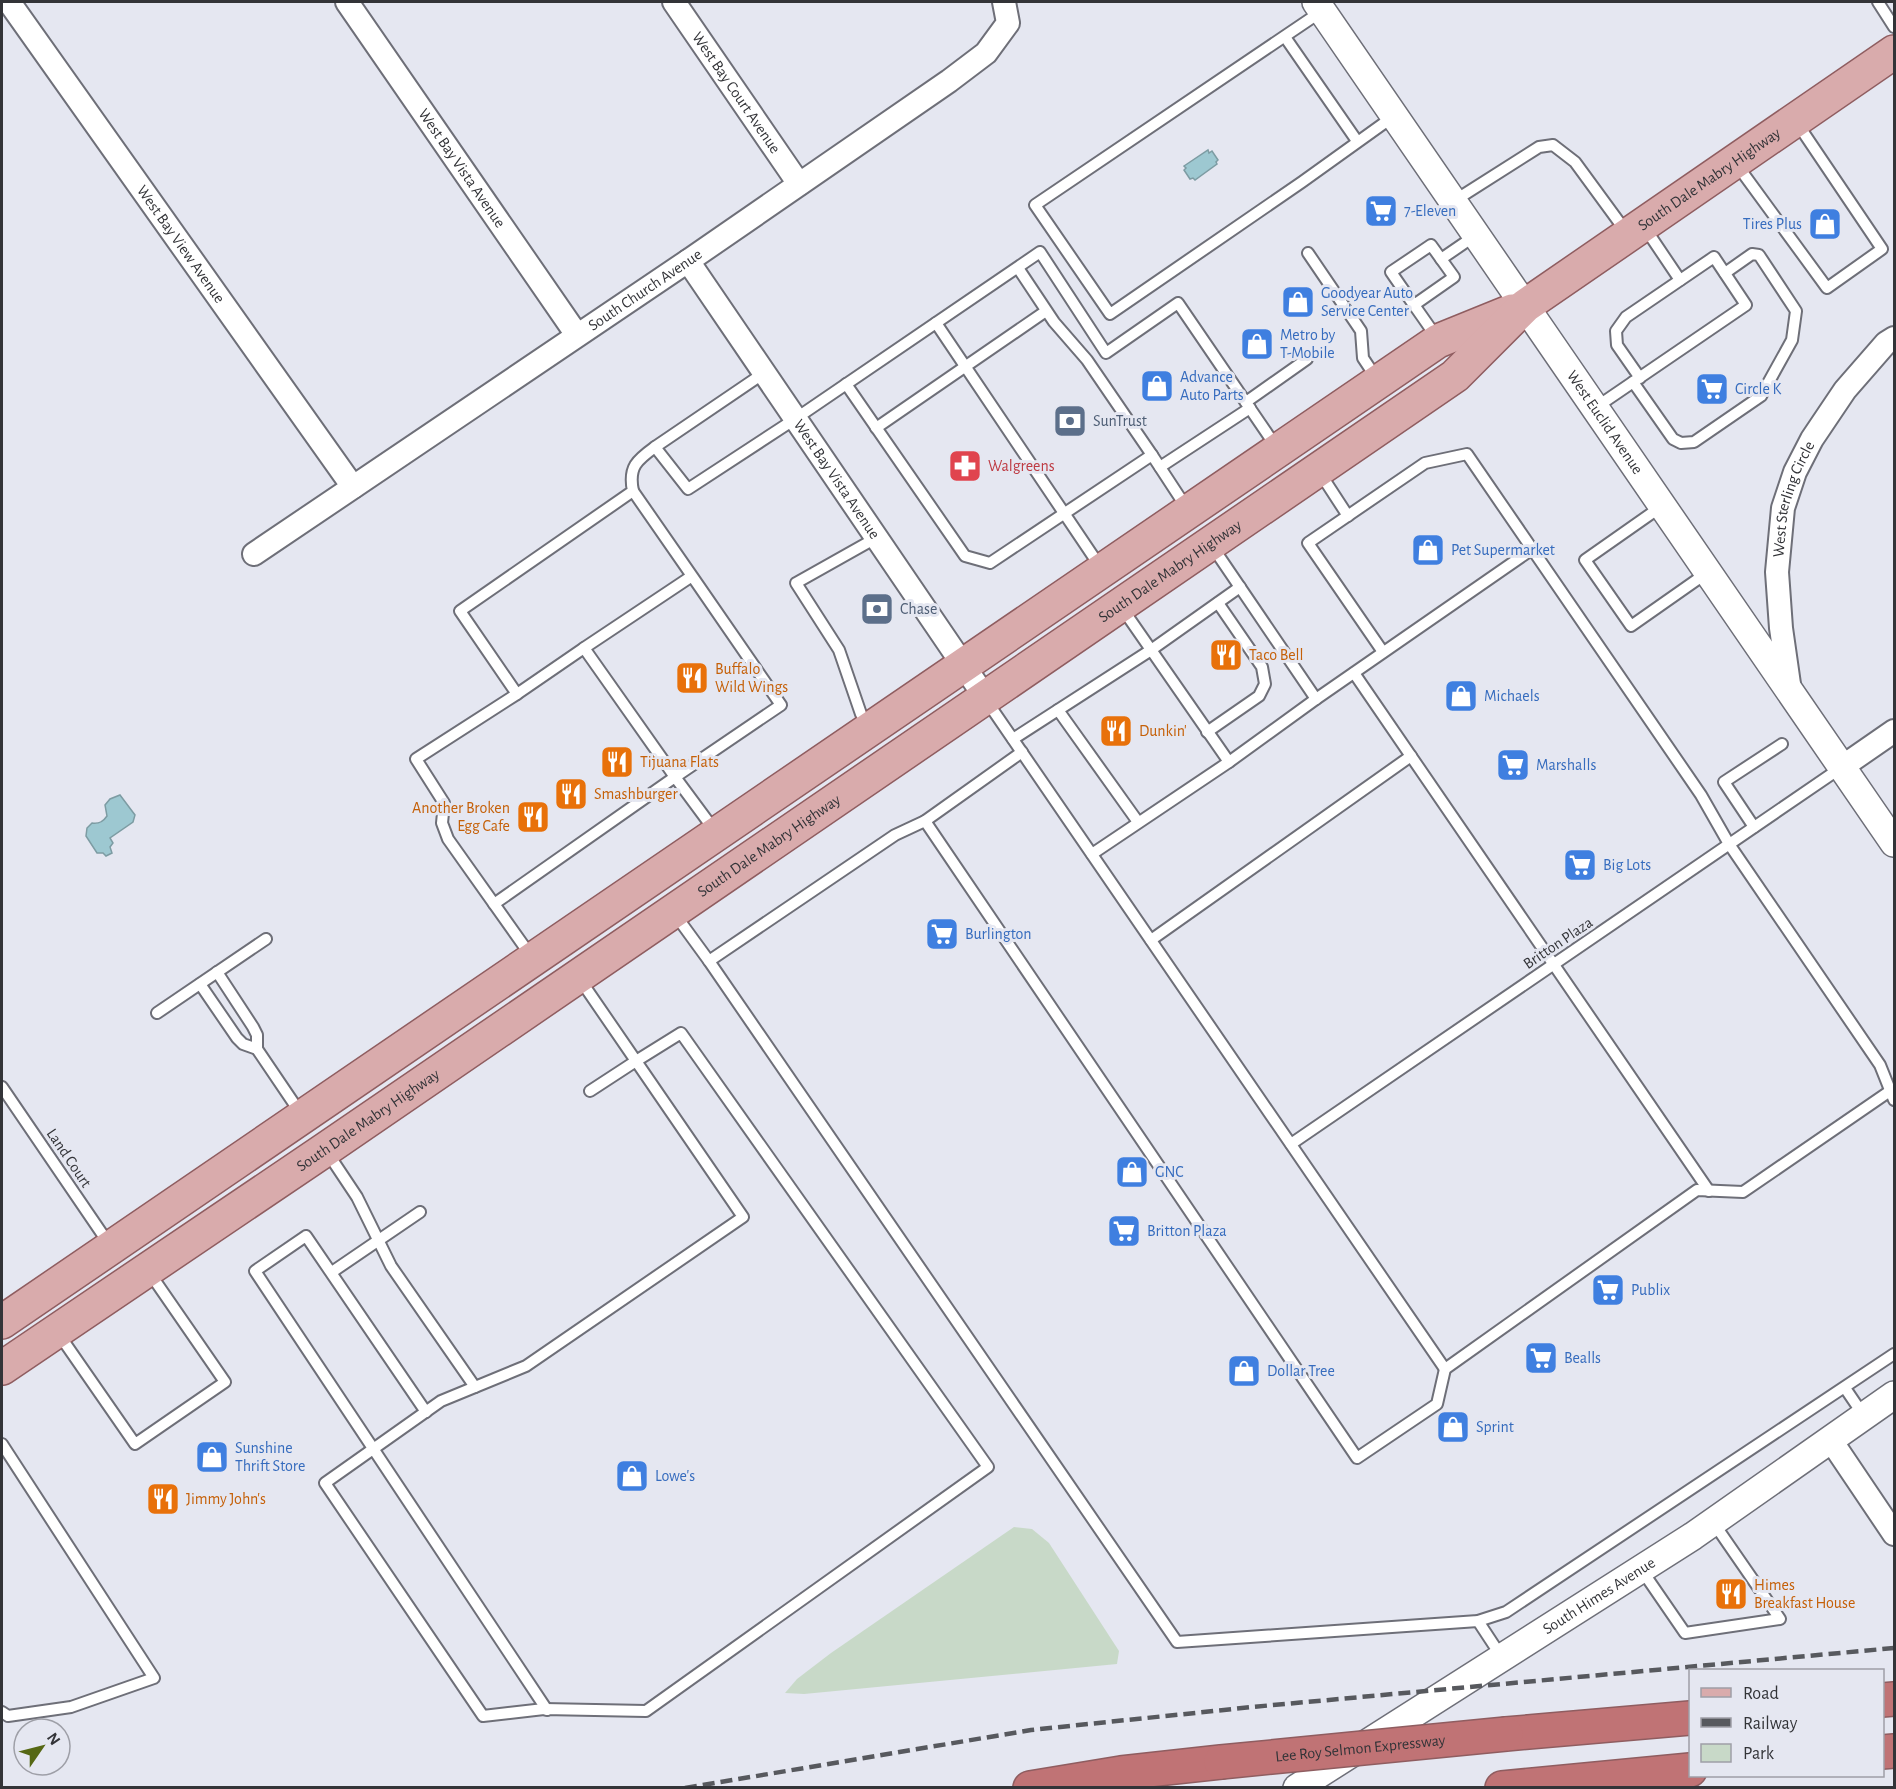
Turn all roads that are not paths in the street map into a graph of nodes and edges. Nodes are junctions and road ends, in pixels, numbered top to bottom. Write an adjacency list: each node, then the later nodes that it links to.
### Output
1 (9, 2): 46 (street, West Bay View Avenue)
2 (347, 2): 28 (street, West Bay Vista Avenue)
3 (674, 2): 14 (street, West Bay Court Avenue)
4 (1004, 2): 14 (street, South Church Avenue)
5 (1878, 2): 7 (lane)
6 (1319, 6): 8 (lane); 10 (street, West Euclid Avenue)
7 (1894, 27)
8 (1285, 37): 12 (lane); 12 (lane)
9 (1894, 52): 11 (main road, South Dale Mabry Highway)
10 (1394, 116): 12 (lane); 15 (street, West Euclid Avenue)
11 (1795, 120): 13 (main road, South Dale Mabry Highway); 13 (lane)
12 (1357, 141)
13 (1735, 162): 16 (main road, South Dale Mabry Highway)
14 (799, 184): 20 (street, South Church Avenue)
15 (1454, 202): 16 (lane); 17 (street, West Euclid Avenue)
16 (1636, 230): 23 (lane); 25 (main road, South Dale Mabry Highway)
17 (1476, 234): 19 (lane); 25 (street, West Euclid Avenue)
18 (1308, 254): 35 (lane)
19 (1441, 259): 24 (lane); 24 (lane)
20 (688, 261): 28 (street, South Church Avenue); 33 (street, West Bay Vista Avenue)
21 (1018, 268): 26 (lane); 27 (lane); 37 (lane)
22 (1725, 273): 23 (lane); 34 (lane); 34 (lane)
23 (1680, 280): 34 (lane)
24 (1414, 305): 30 (lane)
25 (1525, 306): 30 (main road, South Dale Mabry Highway); 38 (street, West Euclid Avenue); 45 (main road, South Dale Mabry Highway)
26 (1046, 311): 32 (lane); 43 (lane)
27 (936, 323): 32 (lane); 36 (lane)
28 (577, 335): 46 (street, South Church Avenue)
29 (1894, 338): 67 (street, West Sterling Circle)
30 (1438, 341): 35 (main road, South Dale Mabry Highway)
31 (1307, 359): 37 (lane)
32 (966, 366): 40 (lane); 50 (lane)
33 (764, 373): 39 (street, West Bay Vista Avenue); 41 (lane)
34 (1636, 380): 38 (lane)
35 (1379, 381): 42 (main road, South Dale Mabry Highway)
36 (846, 384): 39 (lane); 40 (lane)
37 (1248, 405): 42 (lane); 44 (lane)
38 (1596, 408): 48 (street, West Euclid Avenue)
39 (795, 419): 41 (lane); 52 (street, West Bay Vista Avenue)
40 (876, 428): 50 (lane)
41 (655, 447): 47 (lane)
42 (1279, 450): 49 (main road, South Dale Mabry Highway)
43 (1152, 455): 44 (lane); 50 (lane)
44 (1160, 467): 49 (lane)
45 (1318, 470): 51 (lane); 53 (main road, South Dale Mabry Highway)
46 (353, 487): 55 (street, South Church Avenue)
47 (633, 491): 58 (lane); 68 (lane)
48 (1663, 506): 57 (street, West Euclid Avenue); 57 (lane)
49 (1189, 511): 56 (main road, South Dale Mabry Highway)
50 (1065, 513): 56 (lane)
51 (1348, 516): 54 (lane); 64 (lane)
52 (876, 538): 65 (street, West Bay Vista Avenue); 72 (lane)
53 (1210, 543): 59 (lane); 61 (main road, South Dale Mabry Highway)
54 (1531, 550): 64 (lane); 88 (lane)
55 (254, 554)
56 (1103, 570): 65 (main road, South Dale Mabry Highway)
57 (1708, 572): 67 (street, West Euclid Avenue)
58 (692, 576): 62 (lane); 81 (lane)
59 (1240, 587): 60 (lane); 70 (lane)
60 (1218, 603): 63 (lane); 74 (lane)
61 (1120, 605): 63 (lane); 69 (main road, South Dale Mabry Highway)
62 (584, 648): 68 (lane); 81 (lane)
63 (1151, 650): 71 (lane); 74 (lane)
64 (1383, 652): 66 (lane)
65 (963, 666): 69 (street, West Bay Vista Avenue); 72 (main road, South Dale Mabry Highway)
66 (1354, 673): 70 (lane); 78 (lane)
67 (1790, 691): 80 (street, West Euclid Avenue)
68 (517, 694): 90 (lane)
69 (985, 697): 75 (lane); 91 (main road, South Dale Mabry Highway)
70 (1316, 699): 79 (lane)
71 (1058, 710): 75 (lane); 84 (lane)
72 (869, 729): 82 (main road, South Dale Mabry Highway)
73 (1894, 731): 80 (street)
74 (1208, 732): 79 (lane)
75 (1013, 739): 77 (lane)
76 (1782, 744): 85 (lane)
77 (1022, 752): 83 (lane); 89 (lane)
78 (1411, 756): 93 (lane); 96 (lane)
79 (1229, 762): 84 (lane)
80 (1842, 767): 85 (lane, Britton Plaza); 87 (street, West Euclid Avenue)
81 (675, 777): 86 (lane); 90 (lane)
82 (799, 777): 86 (main road, South Dale Mabry Highway); 91 (main road)
83 (925, 821): 95 (lane); 119 (lane)
84 (1138, 822): 89 (lane)
85 (1754, 827): 88 (lane, Britton Plaza)
86 (716, 834): 94 (main road, South Dale Mabry Highway)
87 (1892, 838)
88 (1729, 844): 96 (lane, Britton Plaza); 105 (lane)
89 (1092, 854): 93 (lane)
90 (494, 903): 94 (lane)
91 (674, 909): 95 (lane); 98 (main road, South Dale Mabry Highway)
92 (266, 939): 97 (lane)
93 (1151, 940): 107 (lane)
94 (533, 958): 106 (main road, South Dale Mabry Highway)
95 (709, 961): 131 (lane)
96 (1553, 964): 107 (lane, Britton Plaza); 109 (lane)
97 (217, 972): 99 (lane); 101 (lane)
98 (577, 976): 102 (lane); 108 (main road, South Dale Mabry Highway)
99 (200, 984): 100 (lane); 101 (lane)
100 (157, 1013)
101 (257, 1049): 106 (lane)
102 (636, 1061): 104 (lane); 120 (lane); 133 (lane)
103 (2, 1087): 112 (lane, Land Court)
104 (590, 1090)
105 (1892, 1096): 109 (lane)
106 (303, 1116): 108 (main road); 112 (main road, South Dale Mabry Highway)
107 (1291, 1144): 119 (lane)
108 (326, 1149): 111 (lane); 113 (main road, South Dale Mabry Highway)
109 (1709, 1191): 119 (lane)
110 (420, 1212): 111 (lane)
111 (379, 1240): 114 (lane); 120 (lane)
112 (111, 1247): 115 (main road, South Dale Mabry Highway)
113 (147, 1269): 116 (main road, South Dale Mabry Highway); 116 (lane)
114 (332, 1272): 123 (lane); 127 (lane)
115 (6, 1313)
116 (57, 1330): 118 (main road, South Dale Mabry Highway)
117 (1894, 1354): 121 (lane)
118 (2, 1368)
119 (1445, 1369)
120 (475, 1388): 123 (lane)
121 (1845, 1388): 124 (lane); 131 (lane)
122 (1894, 1395): 124 (street, South Himes Avenue)
123 (426, 1412): 127 (lane)
124 (1864, 1416): 125 (street, South Himes Avenue)
125 (1830, 1439): 128 (street, South Himes Avenue); 129 (street)
126 (2, 1444): 134 (lane)
127 (375, 1448): 133 (lane); 133 (lane)
128 (1713, 1522): 130 (street, South Himes Avenue); 130 (lane)
129 (1894, 1534)
130 (1641, 1569): 132 (street, South Himes Avenue)
131 (1478, 1621): 132 (lane)
132 (1502, 1658): 138 (street, South Himes Avenue)
133 (547, 1710)
134 (2, 1712)
135 (1689, 1718): 137 (highway, Lee Roy Selmon Expressway, bridge)
136 (1689, 1770): 139 (highway)
137 (1030, 1788)
138 (1298, 1788)
139 (1502, 1788)

